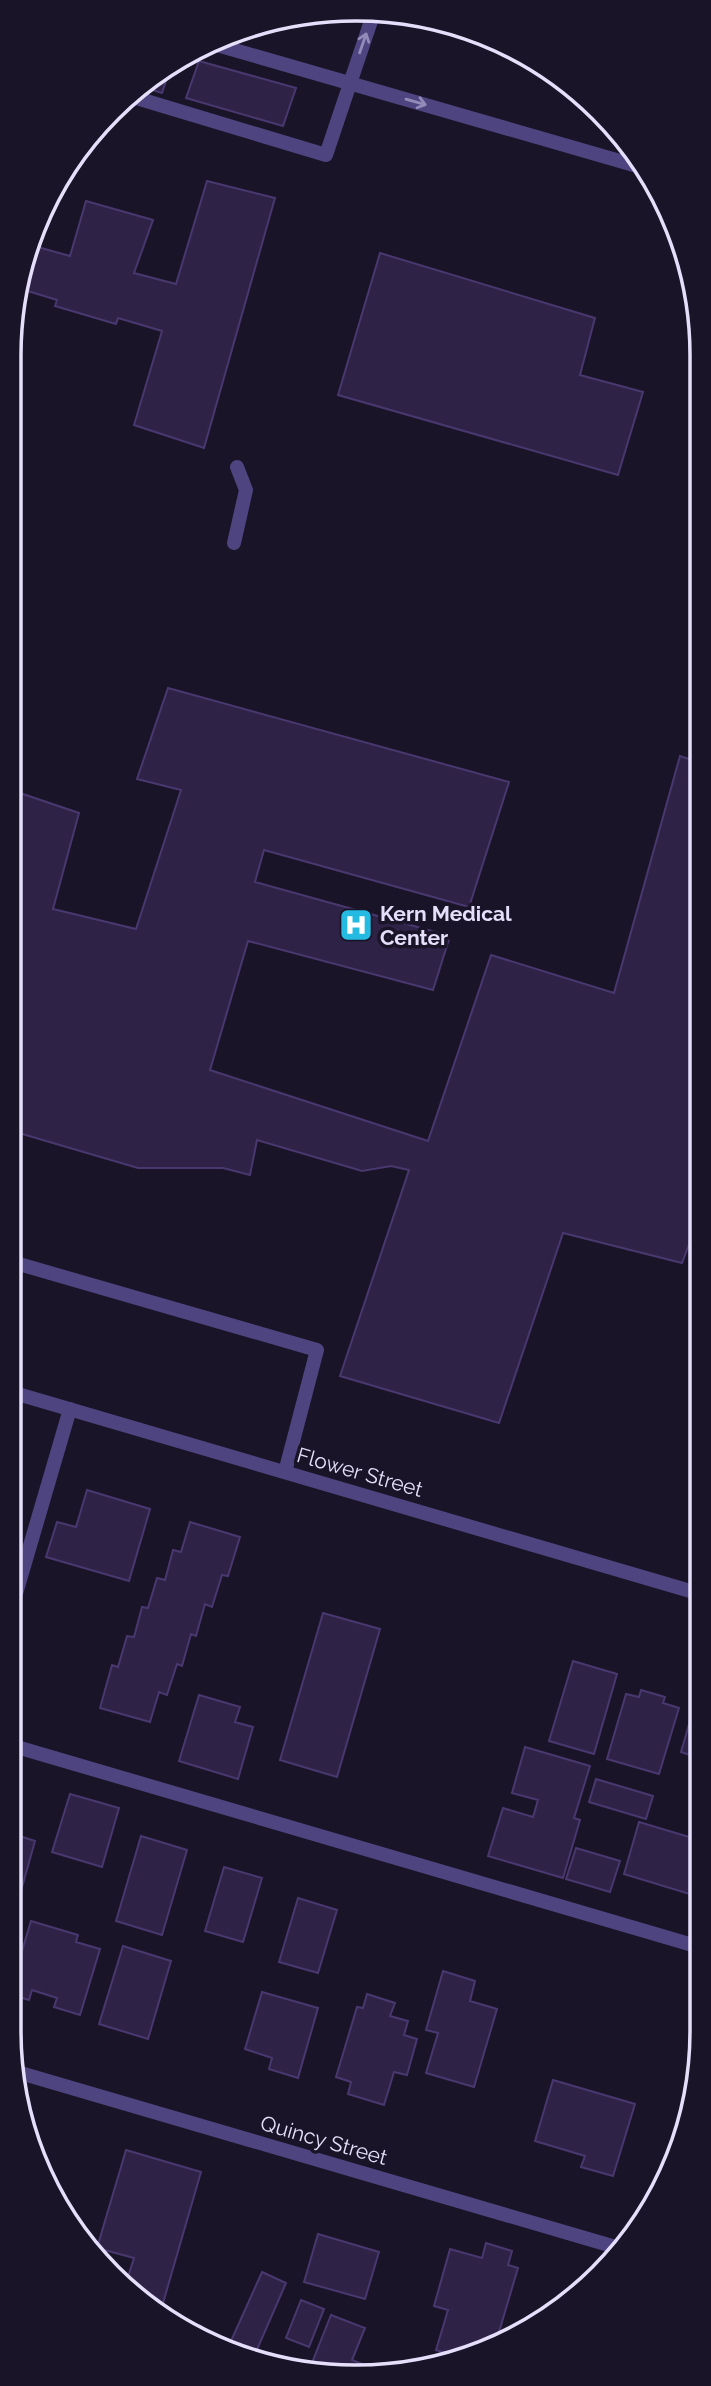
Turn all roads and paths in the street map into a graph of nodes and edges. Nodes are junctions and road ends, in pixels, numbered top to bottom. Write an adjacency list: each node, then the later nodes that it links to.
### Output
1 (371, 22): 3 (street, one-way to 1)
2 (225, 47): 3 (street)
3 (350, 82): 4 (street); 5 (street, one-way to 5)
4 (141, 99)
5 (629, 164)
6 (237, 467): 7 (street)
7 (234, 543)
8 (21, 1265): 11 (street)
9 (21, 1395): 10 (street, Flower Street)
10 (70, 1409): 11 (street, Flower Street); 12 (street)
11 (285, 1472): 13 (street, Flower Street)
12 (21, 1576)
13 (690, 1591)
14 (21, 1748): 15 (street)
15 (690, 1944)
16 (24, 2074): 17 (street, Quincy Street)
17 (611, 2246)

